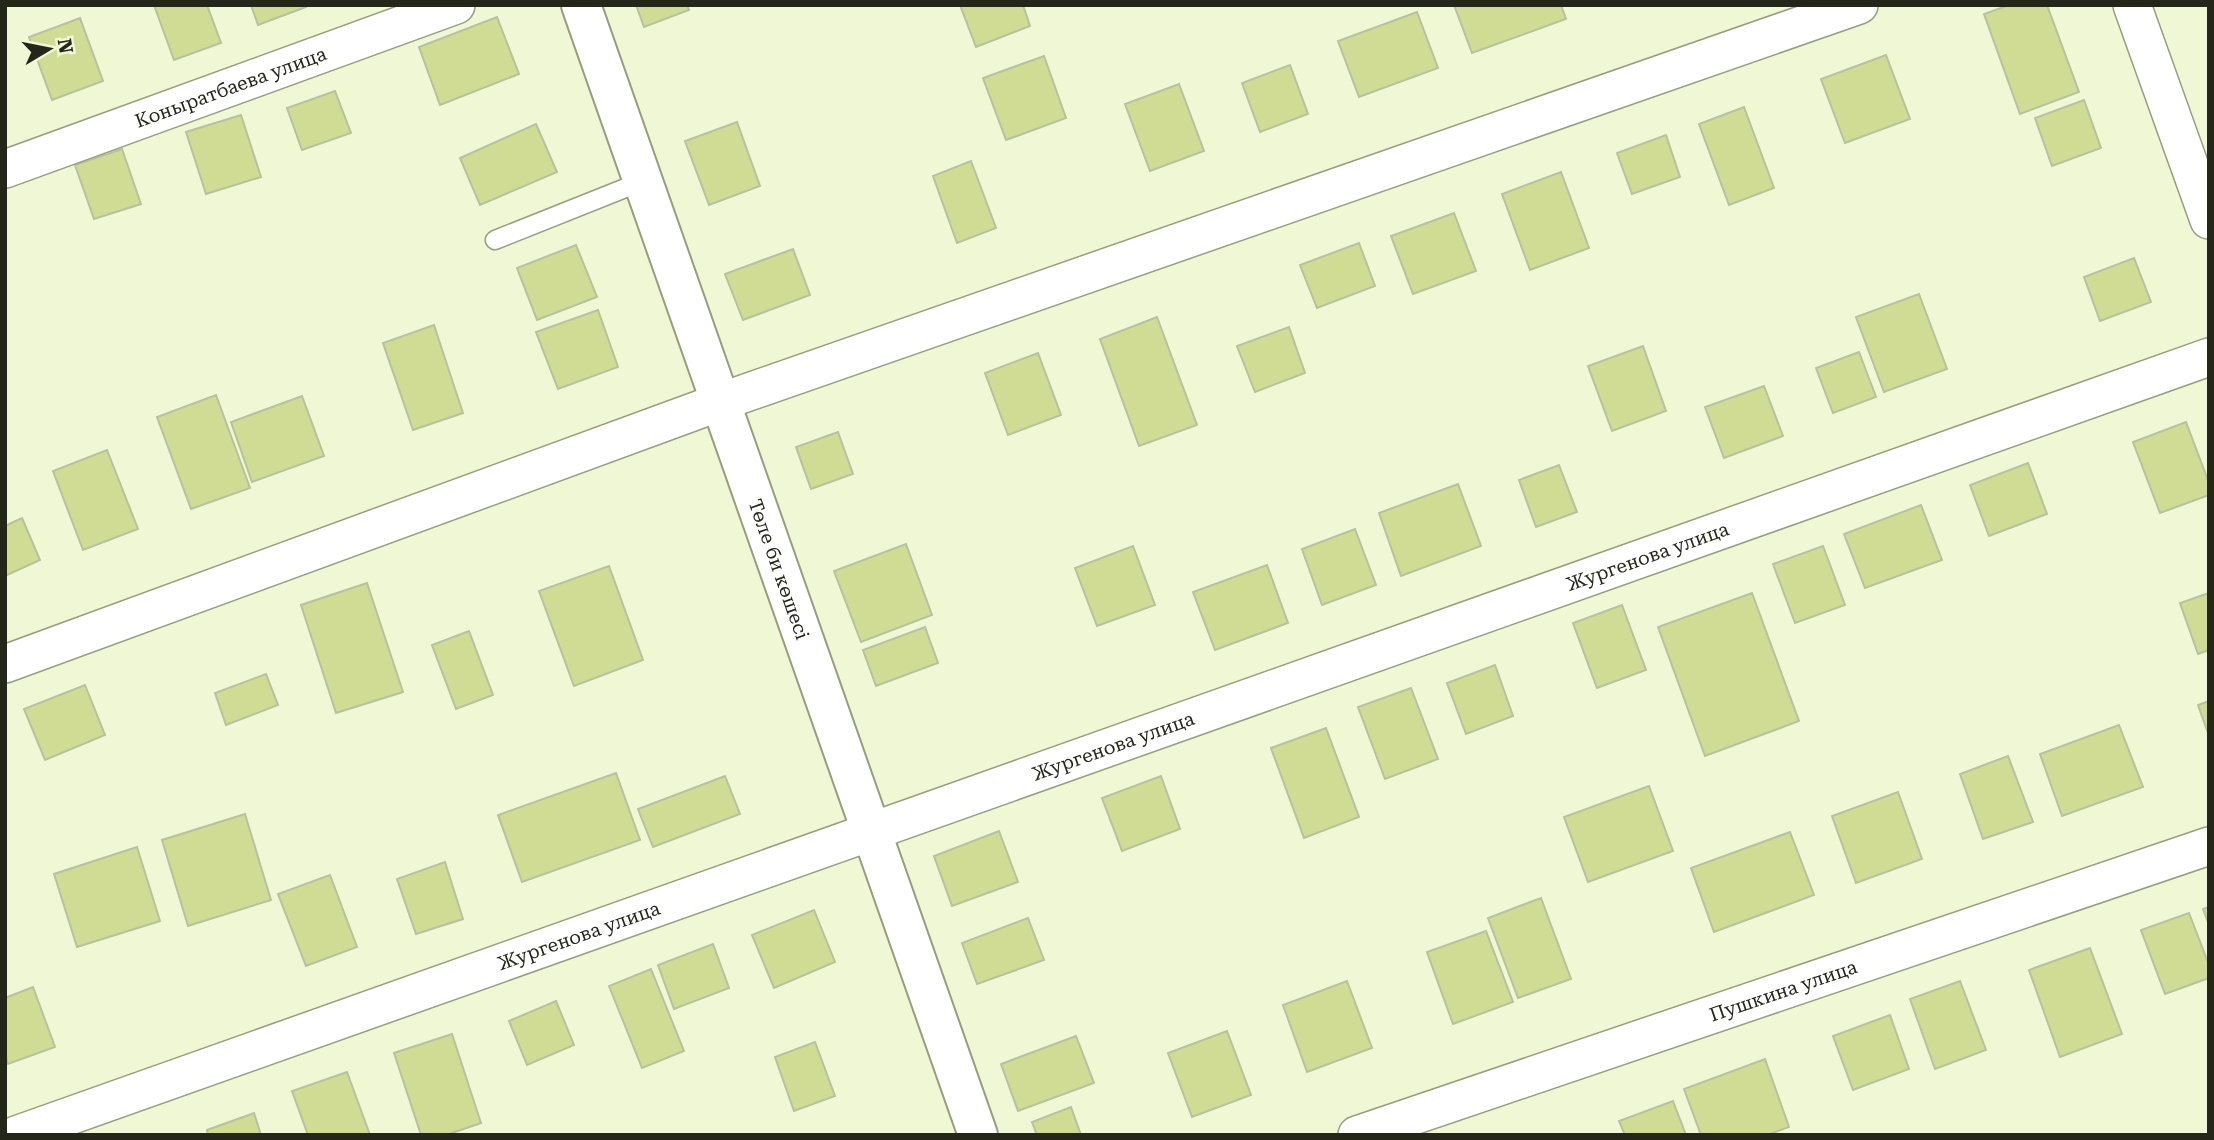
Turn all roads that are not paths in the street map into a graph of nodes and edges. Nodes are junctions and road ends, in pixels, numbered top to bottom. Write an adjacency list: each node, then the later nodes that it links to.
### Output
1 (456, 5): 5 (street, Коныратбаева улица)
2 (581, 5): 6 (street, Төле би көшесі)
3 (1858, 5): 10 (street)
4 (2132, 5): 7 (street)
5 (5, 169)
6 (643, 181): 8 (lane); 10 (street, Төле би көшесі)
7 (2209, 220)
8 (495, 240)
9 (2209, 358): 12 (street, Жургенова улица)
10 (720, 402): 11 (street); 12 (street, Төле би көшесі)
11 (5, 664)
12 (872, 833): 14 (street, Жургенова улица); 15 (street, Төле би көшесі)
13 (2209, 846): 16 (street, Пушкина улица)
14 (16, 1135)
15 (978, 1135)
16 (1357, 1135)

